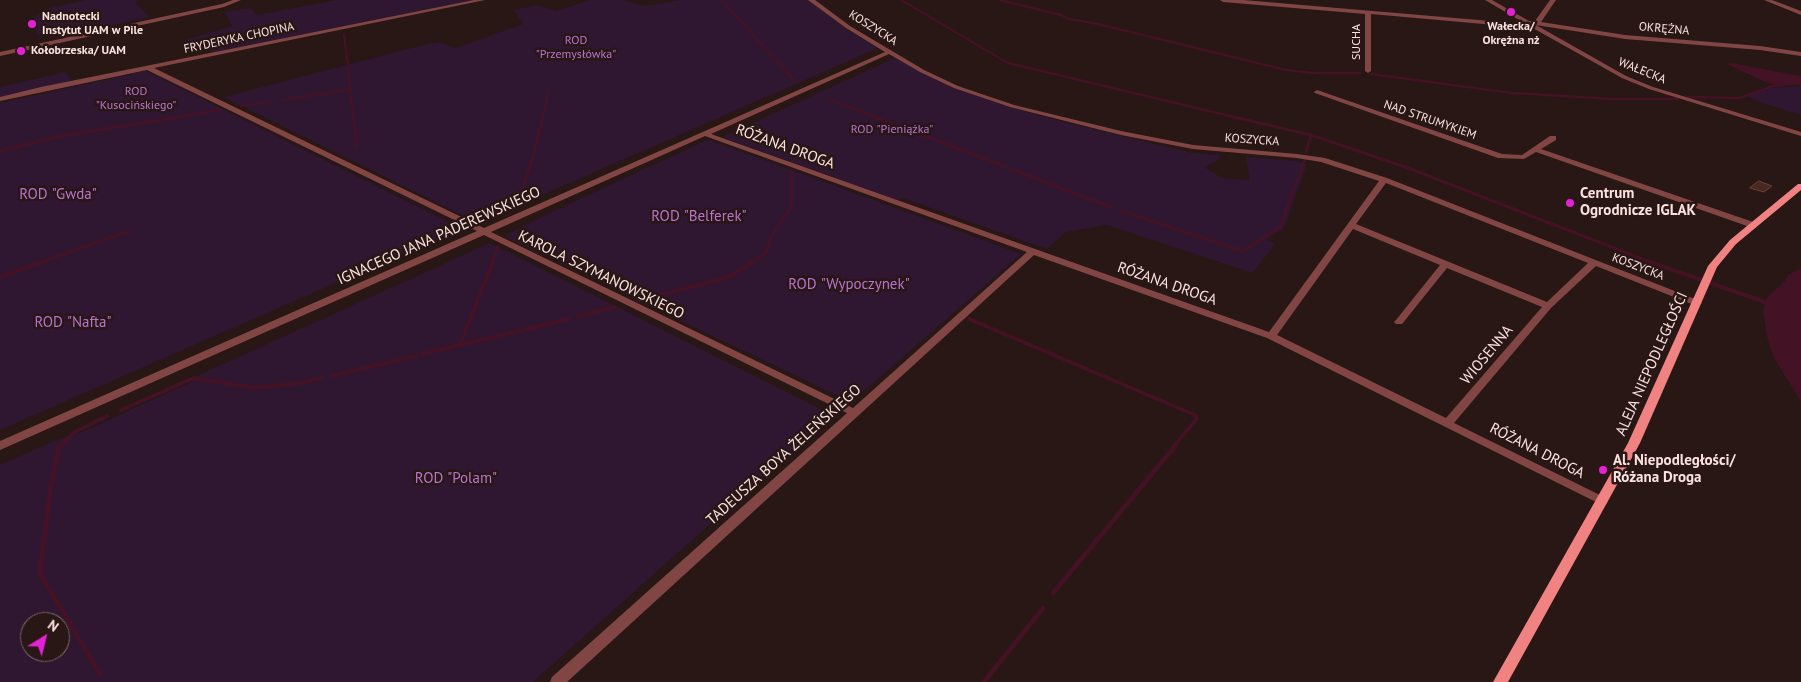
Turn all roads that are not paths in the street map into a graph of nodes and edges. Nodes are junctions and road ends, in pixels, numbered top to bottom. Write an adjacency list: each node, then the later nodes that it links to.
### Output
1 (238, 0): 12 (street)
2 (482, 0): 14 (street, FRYDERYKA CHOPINA)
3 (811, 0): 11 (street, KOSZYCKA)
4 (1223, 0): 8 (street, OKRĘŻNA)
5 (1488, 0): 10 (street, WAŁECKA)
6 (1554, 0): 10 (street)
7 (1767, 0): 9 (street)
8 (1368, 12): 10 (street, OKRĘŻNA); 15 (street, SUCHA)
9 (1801, 13)
10 (1532, 24): 13 (street, OKRĘŻNA); 19 (street, WAŁECKA)
11 (889, 52): 18 (street, IGNACEGO JANA PADEREWSKIEGO); 22 (street, KOSZYCKA)
12 (0, 54)
13 (1801, 54)
14 (149, 68): 17 (street, FRYDERYKA CHOPINA); 26 (street, KAROLA SZYMANOWSKIEGO)
15 (1368, 71)
16 (1317, 92): 21 (street, NAD STRUMYKIEM)
17 (0, 99)
18 (705, 134): 26 (street, IGNACEGO JANA PADEREWSKIEGO); 27 (street, RÓŻANA DROGA)
19 (1801, 134)
20 (1553, 138): 21 (street, NAD STRUMYKIEM)
21 (1537, 150): 25 (street)
22 (1384, 180): 24 (street); 28 (street, KOSZYCKA)
23 (1801, 186): 25 (street, ALEJA NIEPODLEGŁOŚCI)
24 (1351, 225): 29 (street); 33 (street)
25 (1753, 226): 30 (street, ALEJA NIEPODLEGŁOŚCI)
26 (482, 232): 34 (street, KAROLA SZYMANOWSKIEGO); 36 (street, IGNACEGO JANA PADEREWSKIEGO)
27 (1032, 252): 33 (street, RÓŻANA DROGA); 34 (street, TADEUSZA BOYA ŻELEŃSKIEGO)
28 (1594, 263): 30 (street, KOSZYCKA); 31 (street, WIOSENNA)
29 (1445, 264): 31 (street); 32 (street)
30 (1697, 303): 37 (street, ALEJA NIEPODLEGŁOŚCI)
31 (1548, 306): 35 (street, WIOSENNA)
32 (1399, 322)
33 (1271, 336): 35 (street, RÓŻANA DROGA)
34 (853, 412): 38 (street, TADEUSZA BOYA ŻELEŃSKIEGO)
35 (1448, 423): 37 (street, RÓŻANA DROGA)
36 (0, 446)
37 (1602, 501): 39 (street, ALEJA NIEPODLEGŁOŚCI)
38 (557, 682)
39 (1500, 682)

